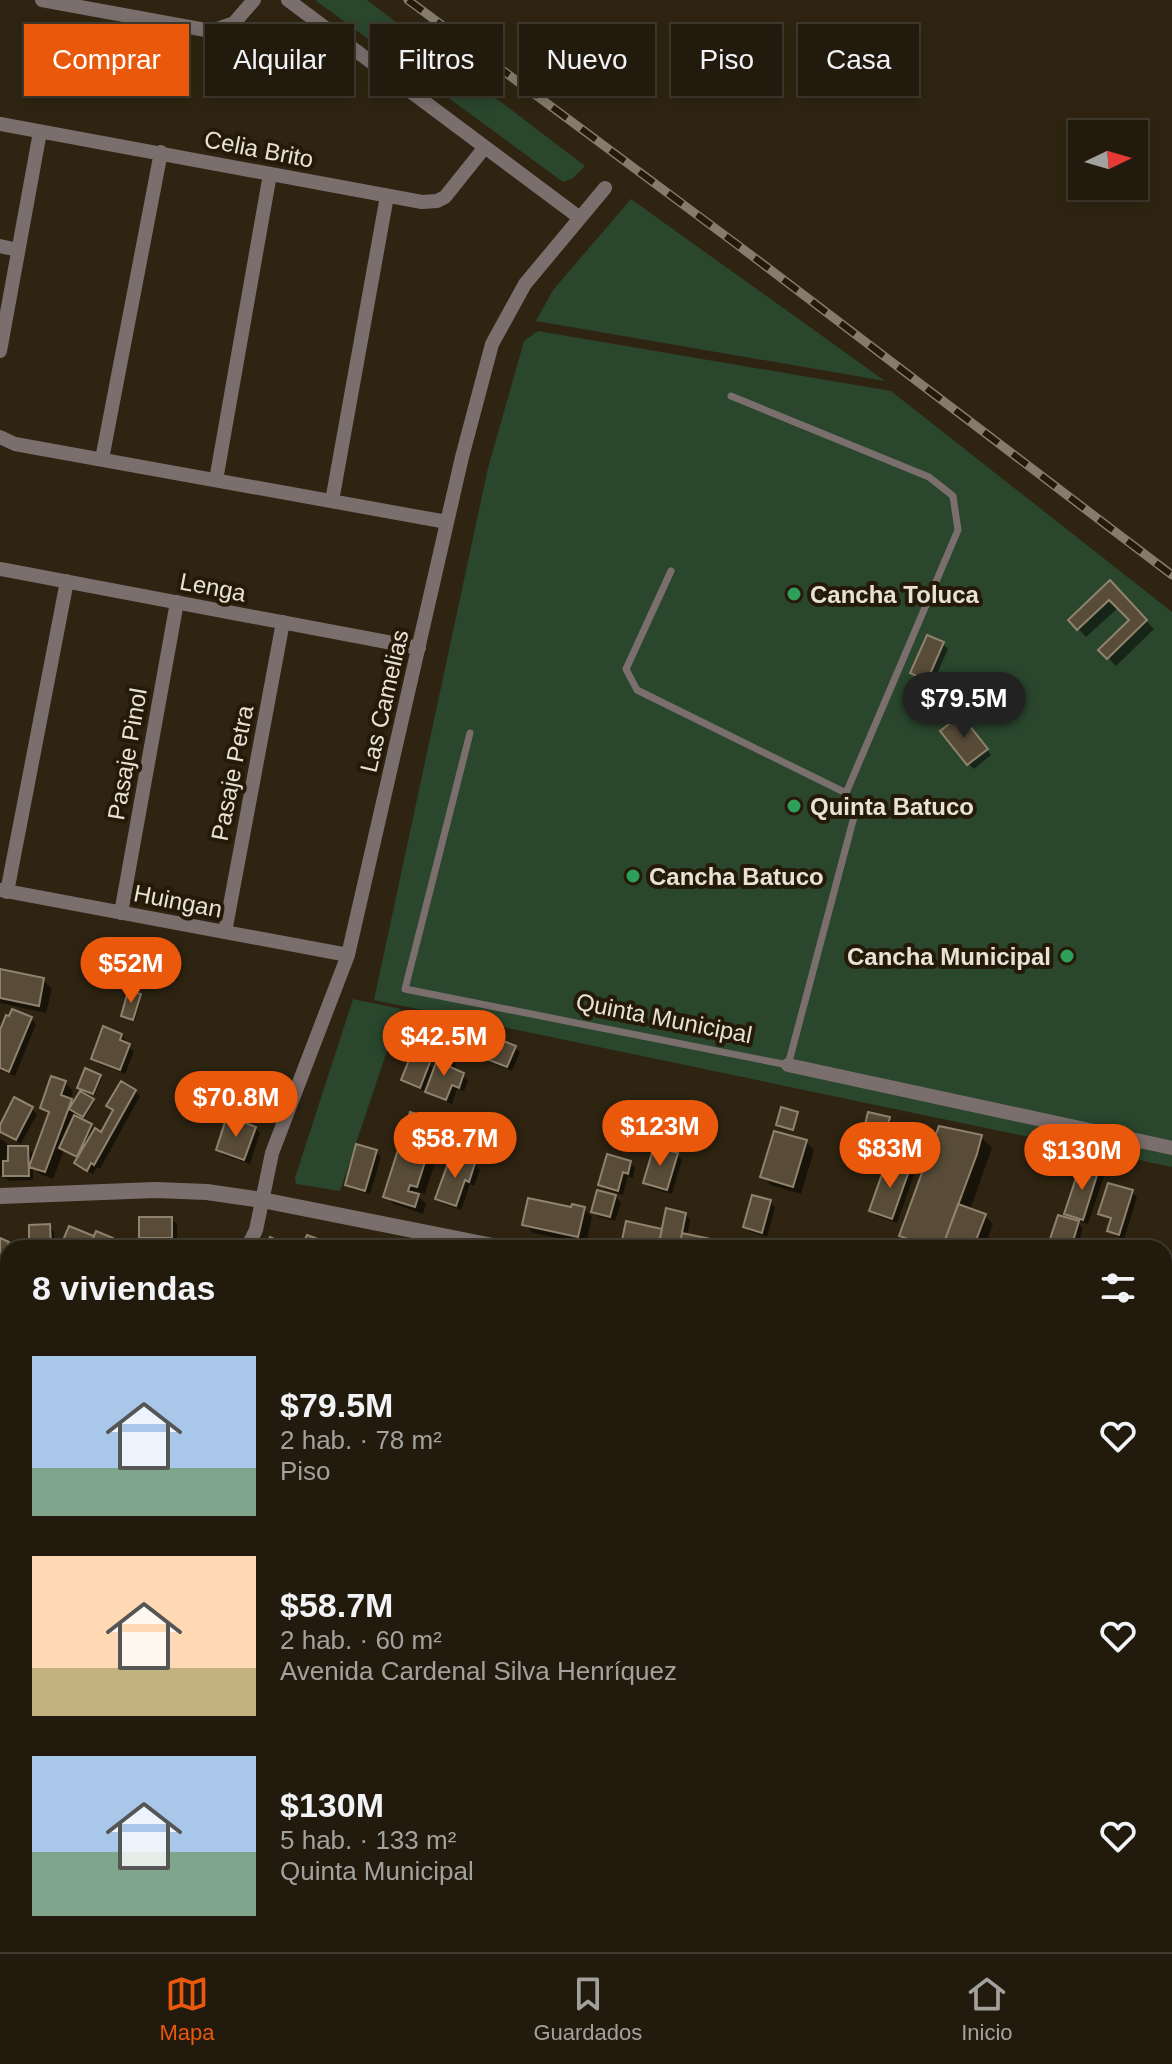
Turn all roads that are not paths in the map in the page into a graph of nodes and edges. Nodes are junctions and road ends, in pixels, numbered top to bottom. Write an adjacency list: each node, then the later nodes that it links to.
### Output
1 (42, 0): 2 (street)
2 (254, 0)
3 (288, 0): 6 (street)
4 (0, 124): 5 (street, Celia Brito)
5 (40, 132): 7 (street, Celia Brito); 13 (street)
6 (485, 147): 10 (street, Celia Brito); 11 (street)
7 (161, 152): 8 (street, Celia Brito); 17 (street)
8 (270, 174): 10 (street, Celia Brito); 18 (street)
9 (605, 188): 11 (street, Las Camelias)
10 (387, 196): 19 (street)
11 (580, 218): 20 (street, Las Camelias)
12 (0, 246): 13 (street)
13 (18, 250): 14 (street)
14 (0, 351)
15 (731, 396): 28 (lane)
16 (0, 437): 17 (street)
17 (102, 459): 18 (street)
18 (216, 480): 19 (street)
19 (332, 501): 20 (street)
20 (447, 522): 26 (street, Las Camelias)
21 (0, 569): 23 (street, Lenga)
22 (671, 571): 28 (lane)
23 (67, 581): 24 (street, Lenga); 29 (street)
24 (177, 602): 25 (street, Lenga); 30 (street, Pasaje Pinol)
25 (283, 622): 26 (street, Lenga); 31 (street, Pasaje Petra)
26 (419, 648): 32 (street, Las Camelias)
27 (470, 733): 33 (lane, Quinta Municipal)
28 (846, 793): 33 (lane)
29 (4, 891): 30 (street, Huingan)
30 (121, 913): 31 (street, Huingan)
31 (225, 932): 32 (street, Huingan)
32 (348, 955): 36 (street, Las Camelias)
33 (788, 1065): 34 (street, Quinta Municipal)
34 (1172, 1148)
35 (0, 1196): 36 (street)
36 (262, 1200): 37 (street, Las Camelias); 38 (street)
37 (251, 1240)
38 (463, 1240)

